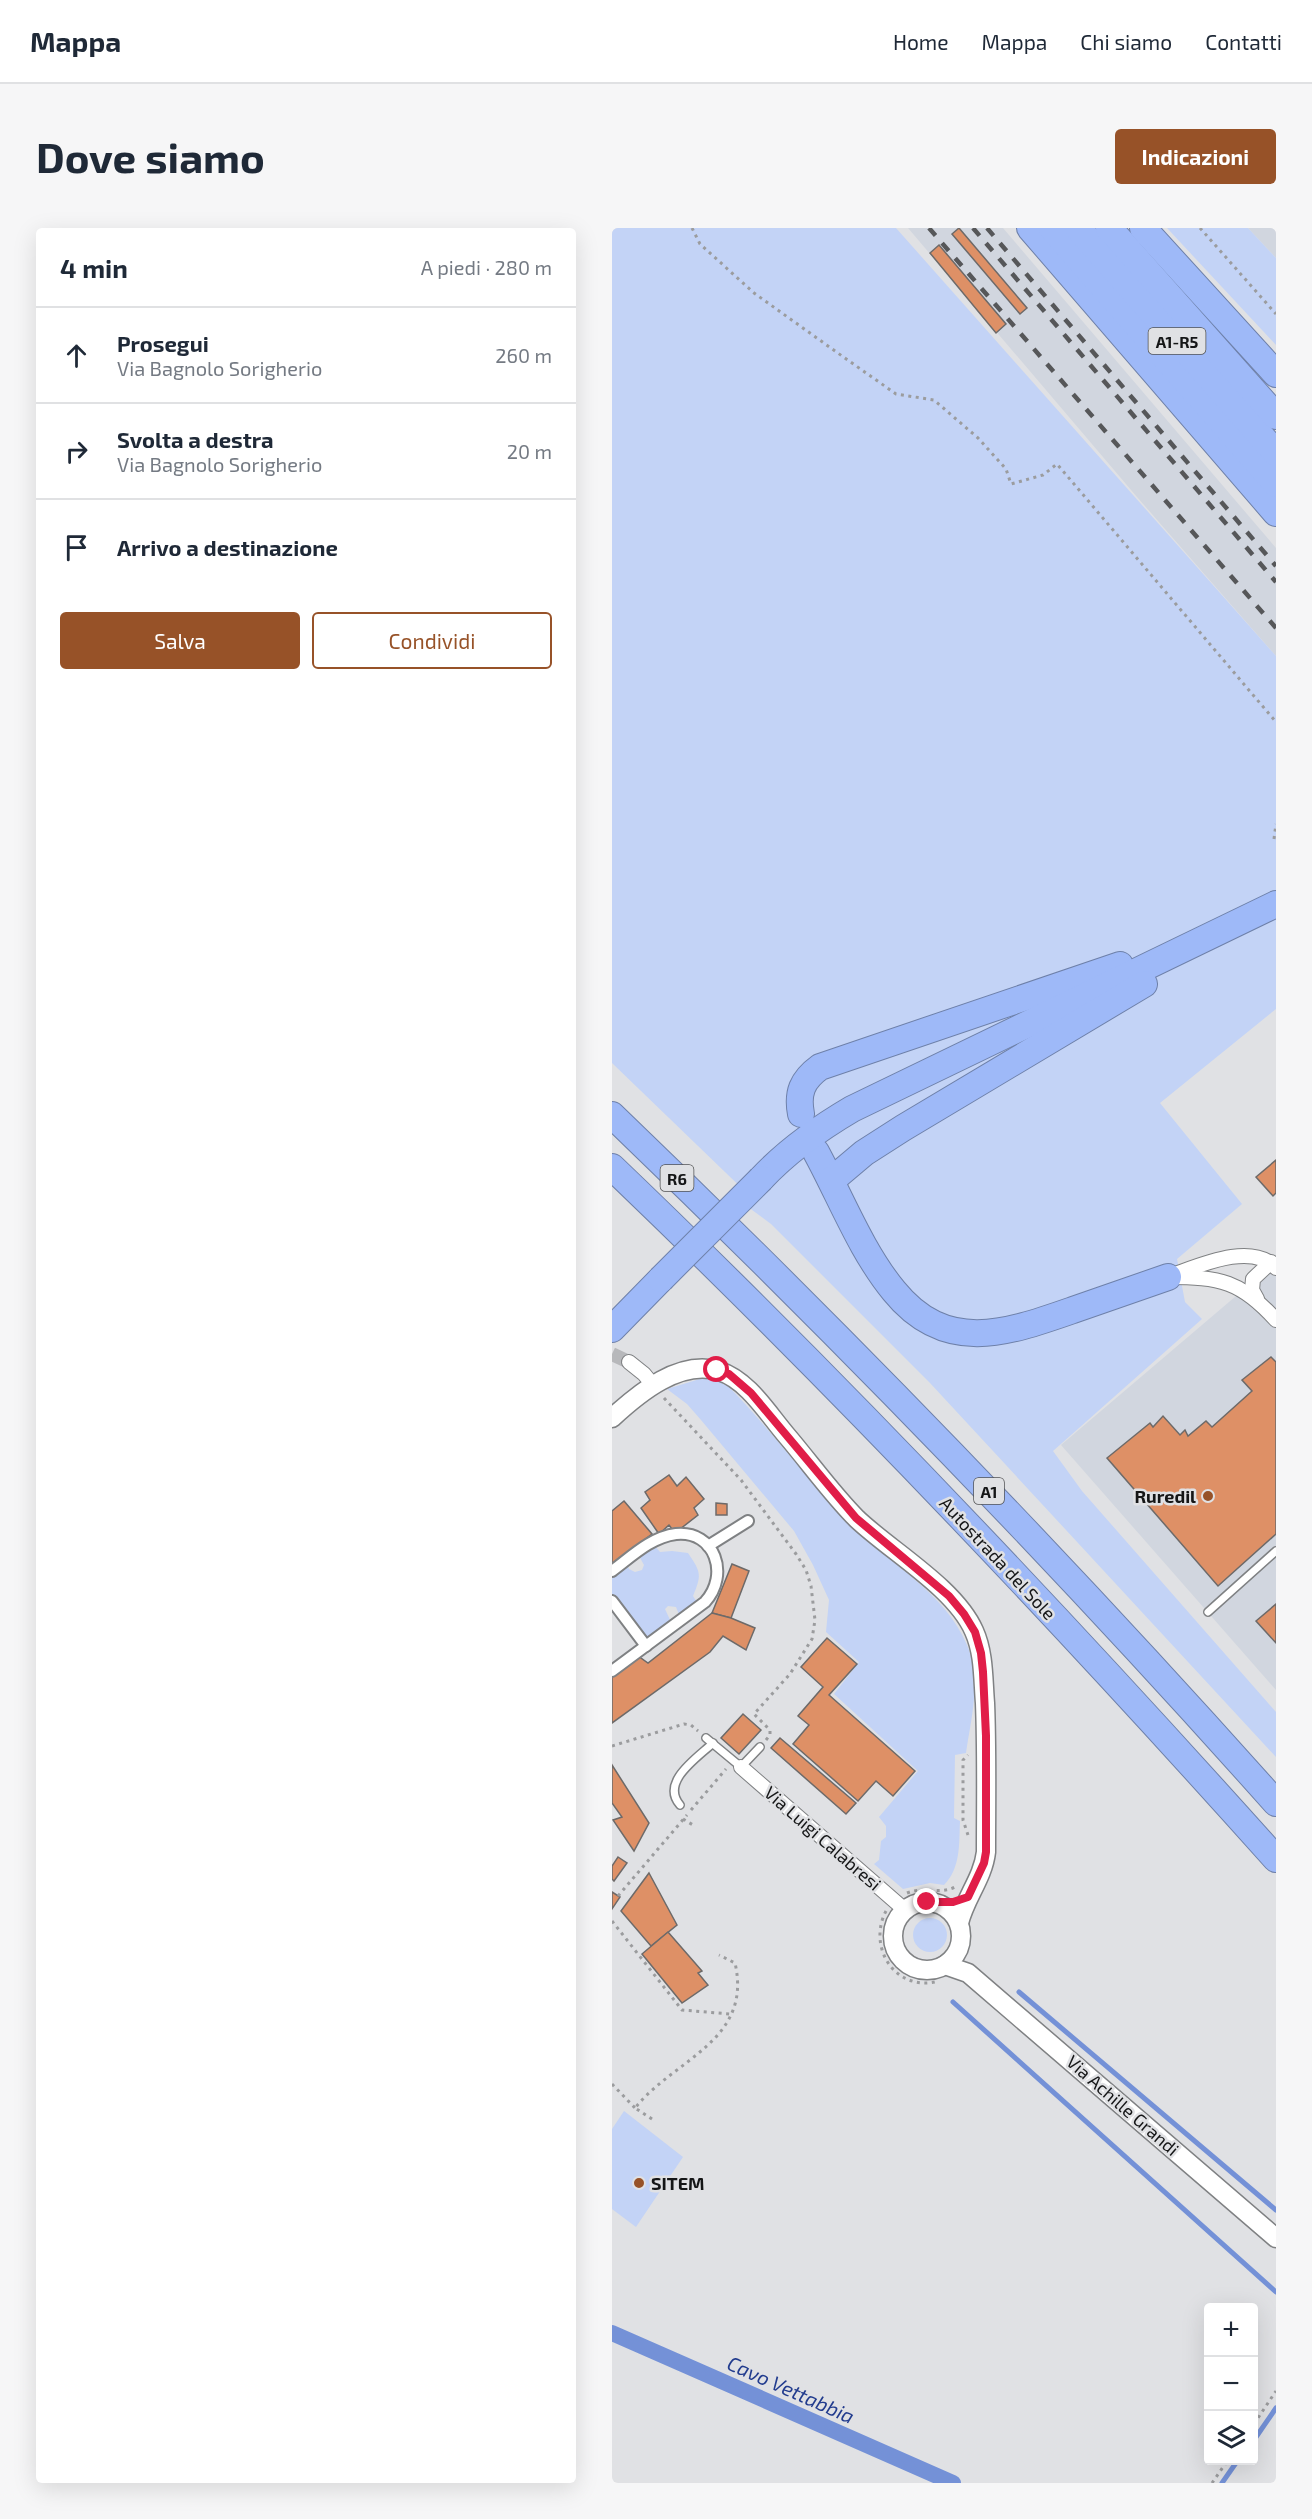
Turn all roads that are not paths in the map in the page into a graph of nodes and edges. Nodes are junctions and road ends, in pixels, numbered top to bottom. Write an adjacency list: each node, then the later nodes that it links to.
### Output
1 (1030, 228): 10 (highway)
2 (1052, 228): 9 (highway)
3 (1078, 228): 8 (highway, A1-R5)
4 (1109, 228): 7 (highway, A1-R5)
5 (1143, 228): 6 (highway)
6 (1276, 374)
7 (1276, 416)
8 (1276, 453)
9 (1276, 484)
10 (1276, 513)
11 (1276, 904): 12 (highway)
12 (1228, 927): 13 (highway); 17 (highway); 24 (highway, bridge)
13 (801, 1114)
14 (612, 1115): 18 (highway, R6)
15 (816, 1152): 17 (highway)
16 (612, 1167): 20 (highway, R6)
17 (832, 1180): 21 (highway)
18 (742, 1240): 40 (highway, A1)
19 (1274, 1261): 21 (street); 22 (street)
20 (713, 1264): 42 (highway, Autostrada del Sole / A1)
21 (1168, 1277): 22 (street)
22 (1257, 1299): 23 (street)
23 (1276, 1320)
24 (612, 1329)
25 (629, 1362): 26 (street)
26 (653, 1385): 27 (street); 43 (street)
27 (612, 1418)
28 (748, 1521): 29 (street)
29 (708, 1546): 31 (street); 34 (street)
30 (1276, 1551): 33 (lane)
31 (612, 1571)
32 (612, 1601): 34 (street)
33 (1208, 1612)
34 (646, 1646): 35 (street)
35 (612, 1671)
36 (706, 1738): 37 (lane)
37 (713, 1743): 39 (lane); 41 (lane)
38 (760, 1747): 39 (lane)
39 (737, 1764): 44 (street, Via Luigi Calabresi)
40 (1276, 1803)
41 (680, 1805)
42 (1276, 1859)
43 (962, 1892): 45 (street); 46 (street)
44 (903, 1903): 45 (street); 48 (street)
45 (938, 1903): 46 (street)
46 (959, 1923): 47 (street)
47 (960, 1947): 48 (street); 49 (street)
48 (945, 1965): 49 (street, Via Achille Grandi)
49 (968, 1973): 50 (street, Via Achille Grandi)
50 (1276, 2238)

